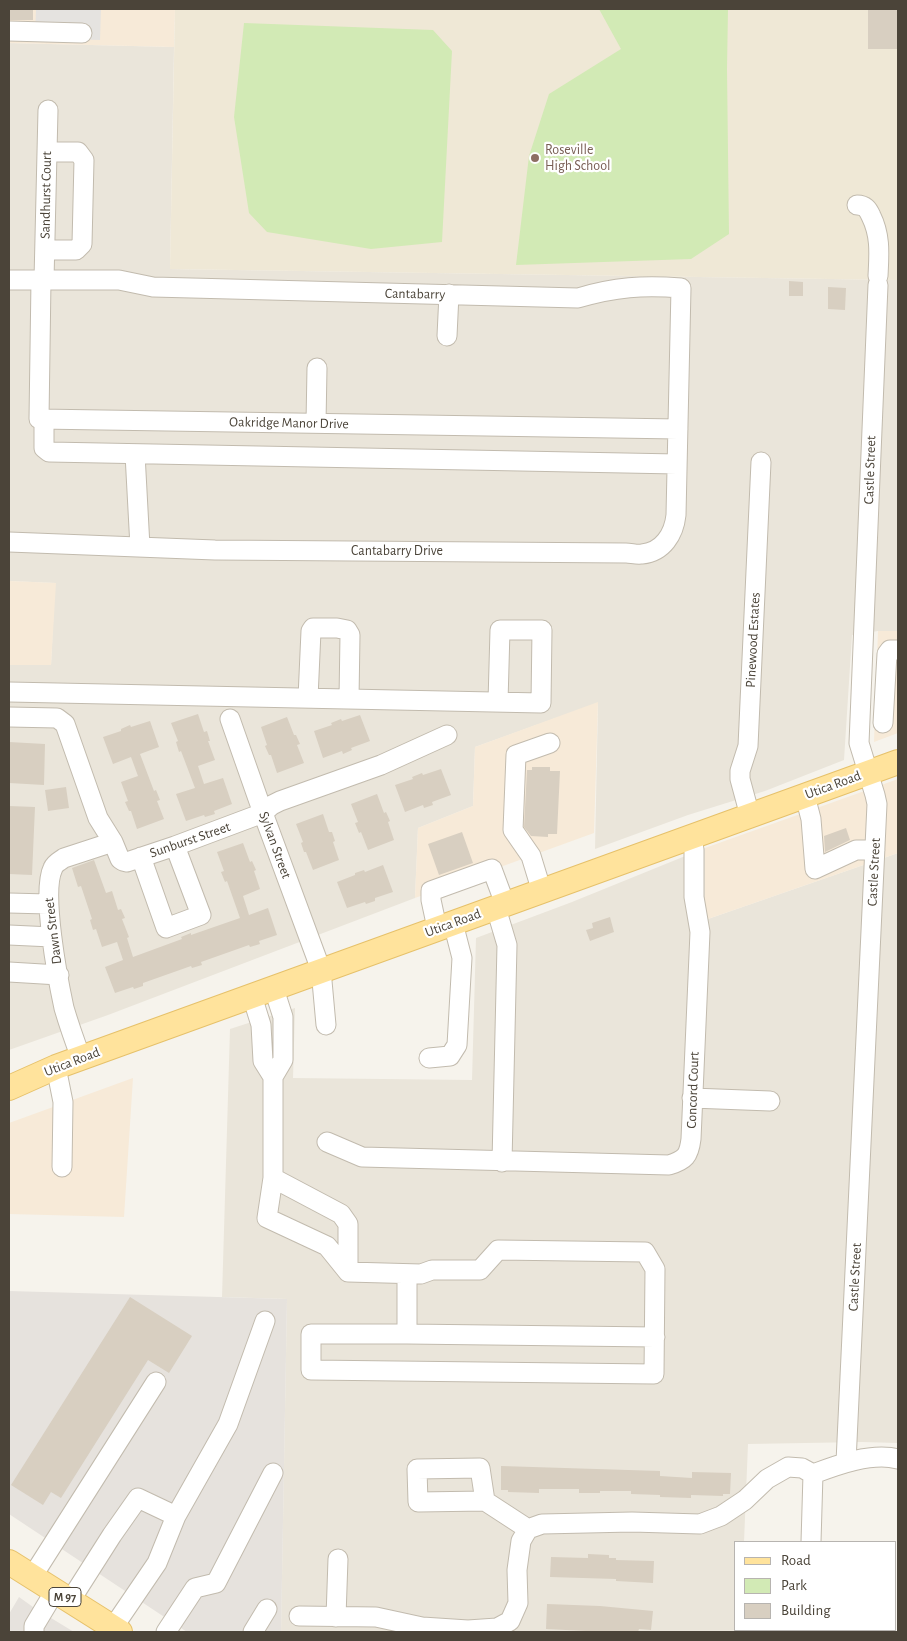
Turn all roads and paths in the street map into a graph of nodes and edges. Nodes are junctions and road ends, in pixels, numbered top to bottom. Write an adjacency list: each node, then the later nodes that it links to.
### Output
1 (9, 32): 2 (street)
2 (82, 33)
3 (48, 110): 4 (street, Sandhurst Court)
4 (47, 152): 6 (street, Sandhurst Court); 6 (street)
5 (857, 205): 28 (street, Castle Street)
6 (45, 250): 8 (street, Sandhurst Court)
7 (9, 280): 8 (street, Cantabarry)
8 (43, 280): 9 (street, Cantabarry); 12 (street)
9 (448, 294): 10 (street); 14 (street, Cantabarry)
10 (447, 336)
11 (316, 368): 13 (street)
12 (44, 419): 13 (street, Oakridge Manor Drive); 15 (street)
13 (316, 423): 14 (street, Oakridge Manor Drive)
14 (678, 428): 17 (street, Cantabarry Drive)
15 (135, 454): 17 (street); 19 (street)
16 (761, 462): 35 (street, Pinewood Estates)
17 (678, 464): 19 (street, Cantabarry Drive)
18 (9, 542): 19 (street, Cantabarry Drive)
19 (140, 547)
20 (898, 650): 27 (street)
21 (9, 692): 22 (street)
22 (308, 698): 23 (street); 23 (street)
23 (349, 699): 24 (street)
24 (498, 702): 24 (street)
25 (9, 717): 37 (street, Sunburst Street)
26 (230, 719): 34 (street, Sylvan Street)
27 (891, 721): 28 (street)
28 (859, 723): 32 (street, Castle Street)
29 (447, 735): 34 (street, Sunburst Street)
30 (550, 743): 41 (street)
31 (898, 762): 32 (main road, Utica Road)
32 (868, 773): 33 (main road, Utica Road); 39 (street, Castle Street)
33 (805, 796): 35 (main road, Utica Road); 39 (street)
34 (263, 814): 38 (street, Sunburst Street); 48 (street, Sylvan Street)
35 (750, 816): 36 (main road, Utica Road)
36 (692, 837): 41 (main road, Utica Road); 59 (street, Concord Court)
37 (112, 842): 40 (street, Sunburst Street); 43 (street, Dawn Street)
38 (174, 846): 40 (street, Sunburst Street); 40 (street)
39 (875, 850): 72 (street, Castle Street)
40 (141, 857)
41 (542, 892): 44 (main road, Utica Road)
42 (9, 902): 43 (street)
43 (48, 904): 47 (street, Dawn Street)
44 (500, 906): 45 (main road, Utica Road); 45 (street); 62 (street)
45 (445, 926): 48 (main road, Utica Road); 55 (street)
46 (9, 936): 47 (street)
47 (52, 937): 50 (street, Dawn Street)
48 (322, 970): 51 (main road, Utica Road); 53 (street, Sylvan Street)
49 (9, 972): 50 (street)
50 (59, 975): 54 (street, Dawn Street)
51 (274, 989): 52 (main road, Utica Road); 57 (street)
52 (252, 996): 54 (main road, Utica Road); 57 (street)
53 (326, 1026)
54 (81, 1058): 56 (main road, Utica Road)
55 (429, 1058)
56 (56, 1067): 58 (main road, Utica Road); 63 (street)
57 (273, 1077): 64 (street)
58 (9, 1088)
59 (692, 1098): 60 (street); 62 (street, Concord Court)
60 (770, 1101)
61 (327, 1142): 62 (street, Concord Court)
62 (502, 1162)
63 (62, 1167)
64 (273, 1178): 65 (street); 65 (street)
65 (348, 1272): 66 (street)
66 (407, 1274): 68 (street); 69 (street)
67 (265, 1321): 76 (street)
68 (407, 1334): 69 (street); 69 (street)
69 (655, 1337)
70 (156, 1382): 81 (street)
71 (898, 1459): 72 (street)
72 (846, 1462): 74 (street)
73 (273, 1473): 88 (street)
74 (812, 1474): 77 (street); 78 (street)
75 (484, 1501): 77 (street)
76 (176, 1516): 82 (street); 86 (street)
77 (528, 1529): 85 (street)
78 (810, 1541)
79 (338, 1559): 85 (street)
80 (9, 1562): 81 (main road, M 97)
81 (32, 1577): 82 (main road, M 97)
82 (62, 1596): 86 (main road, M 97); 87 (street)
83 (268, 1609): 89 (street)
84 (299, 1616): 85 (street)
85 (336, 1617)
86 (114, 1631)
87 (34, 1632)
88 (166, 1632)
89 (253, 1632)

